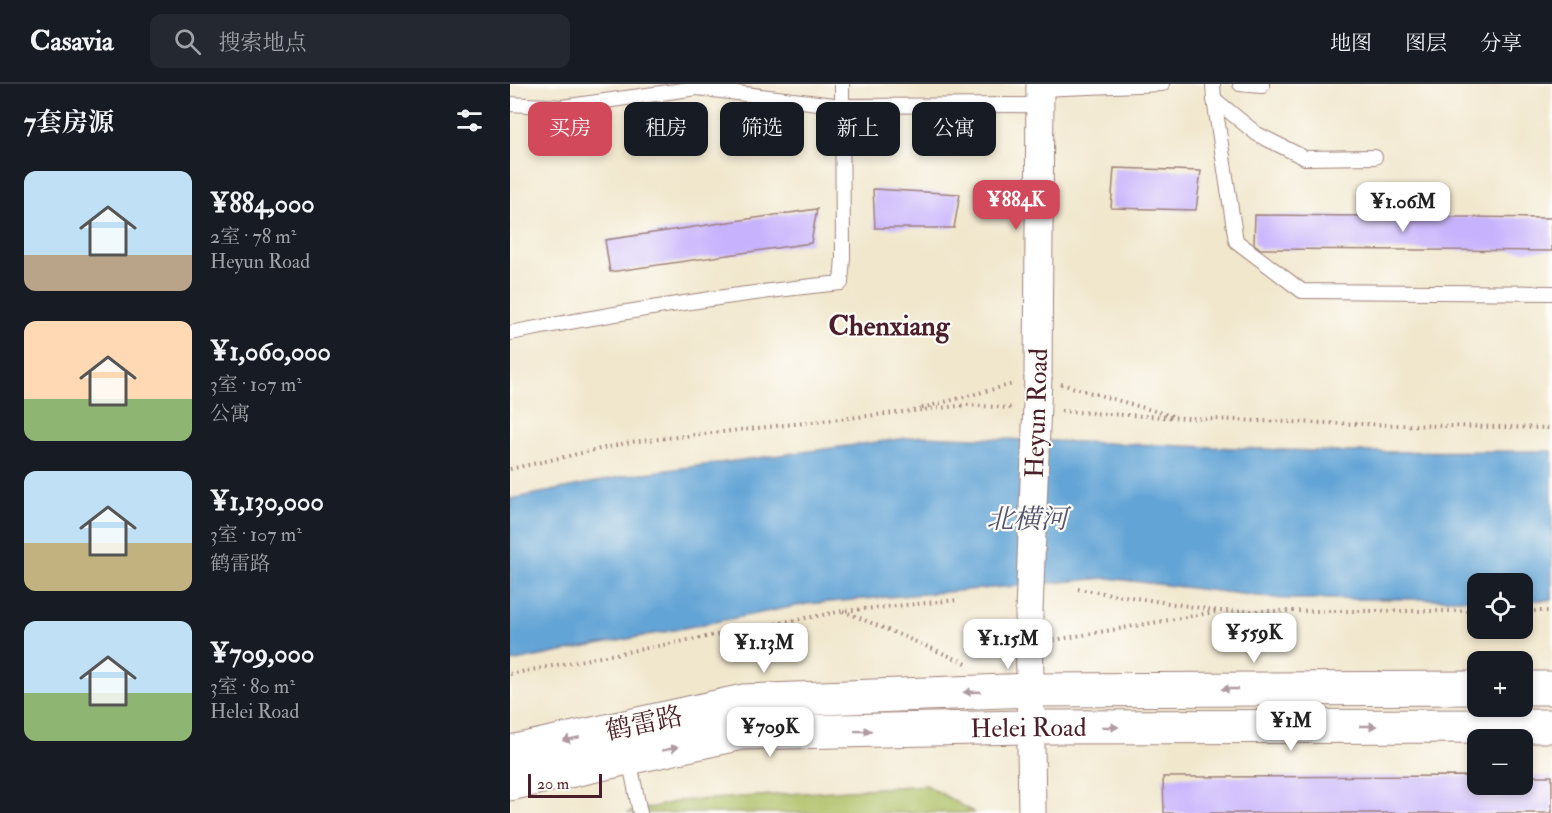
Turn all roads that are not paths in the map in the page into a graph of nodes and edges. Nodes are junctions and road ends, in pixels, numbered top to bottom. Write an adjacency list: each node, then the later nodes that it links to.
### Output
1 (842, 84): 8 (lane)
2 (1162, 84): 6 (lane)
3 (1213, 84): 7 (lane)
4 (1240, 84): 5 (lane)
5 (1262, 84)
6 (1040, 93): 9 (lane); 19 (street, Heyun Road, bridge)
7 (1214, 99): 13 (lane); 14 (lane)
8 (842, 102)
9 (900, 102)
10 (816, 103): 11 (lane)
11 (510, 104)
12 (842, 156): 15 (lane)
13 (1375, 157)
14 (1552, 293)
15 (510, 333)
16 (1467, 688): 19 (street, 鹤雷路, one-way to 19)
17 (1533, 688): 18 (street)
18 (1552, 688)
19 (1030, 690): 21 (street, Heyun Road); 22 (street, 鹤雷路, one-way to 22)
20 (1552, 726): 21 (street, Helei Road, one-way to 20)
21 (1030, 727): 23 (street, Helei Road, one-way to 21); 26 (street, Heyun Road)
22 (510, 752)
23 (628, 758): 24 (street, Helei Road); 25 (lane)
24 (510, 784)
25 (640, 813)
26 (1032, 813)

